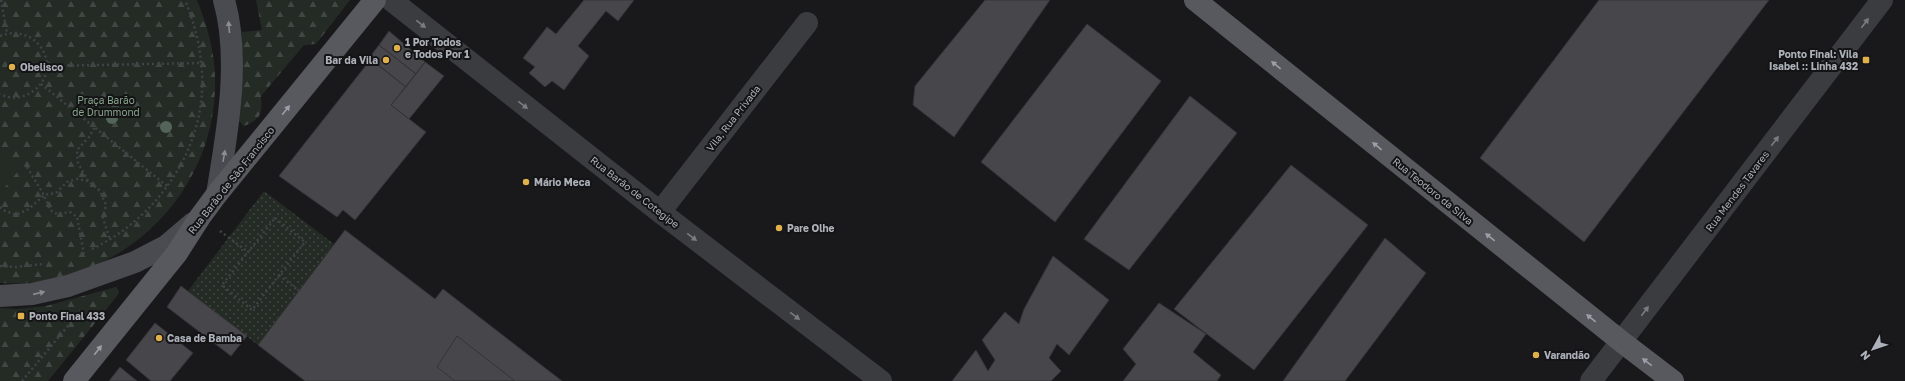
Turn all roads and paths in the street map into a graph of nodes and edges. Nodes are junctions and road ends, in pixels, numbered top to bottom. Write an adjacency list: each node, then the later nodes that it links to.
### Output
1 (1, 0): 9 (path)
2 (185, 0): 11 (path)
3 (224, 0): 19 (street, one-way to 3)
4 (375, 0): 19 (main road, Rua Barão de São Francisco, one-way to 4)
5 (391, 0): 22 (street, Rua Barão de Cotegipe, one-way to 22)
6 (1195, 0): 35 (main road, Rua Teodoro da Silva, one-way to 6)
7 (1882, 0): 35 (street, Rua Mendes Tavares, one-way to 7)
8 (807, 23): 22 (street, Vila, Rua Privada)
9 (7, 33): 10 (path); 12 (path)
10 (0, 36)
11 (202, 63): 12 (path); 18 (path)
12 (47, 66): 13 (path)
13 (41, 84): 14 (path); 15 (path)
14 (0, 94)
15 (94, 128): 17 (path); 18 (path)
16 (26, 168): 20 (path)
17 (88, 181): 20 (path); 25 (path)
18 (168, 187): 25 (path)
19 (217, 194): 23 (main road, Rua Barão de São Francisco)
20 (44, 195): 21 (path); 27 (path)
21 (0, 207)
22 (660, 212): 38 (street, Rua Barão de Cotegipe, one-way to 38)
23 (200, 217): 33 (street, one-way to 23); 37 (main road, Rua Barão de São Francisco, one-way to 23)
24 (229, 238): 26 (path)
25 (110, 240): 27 (path)
26 (248, 252): 31 (path); 31 (path)
27 (84, 253): 28 (path)
28 (79, 255)
29 (49, 263): 30 (path)
30 (0, 266)
31 (279, 276): 32 (path)
32 (299, 291)
33 (0, 296)
34 (87, 304): 36 (path)
35 (1622, 342): 39 (street, Rua Mendes Tavares); 40 (main road, Rua Teodoro da Silva, one-way to 35)
36 (22, 381)
37 (74, 381)
38 (881, 381)
39 (1591, 381)
40 (1673, 381)

